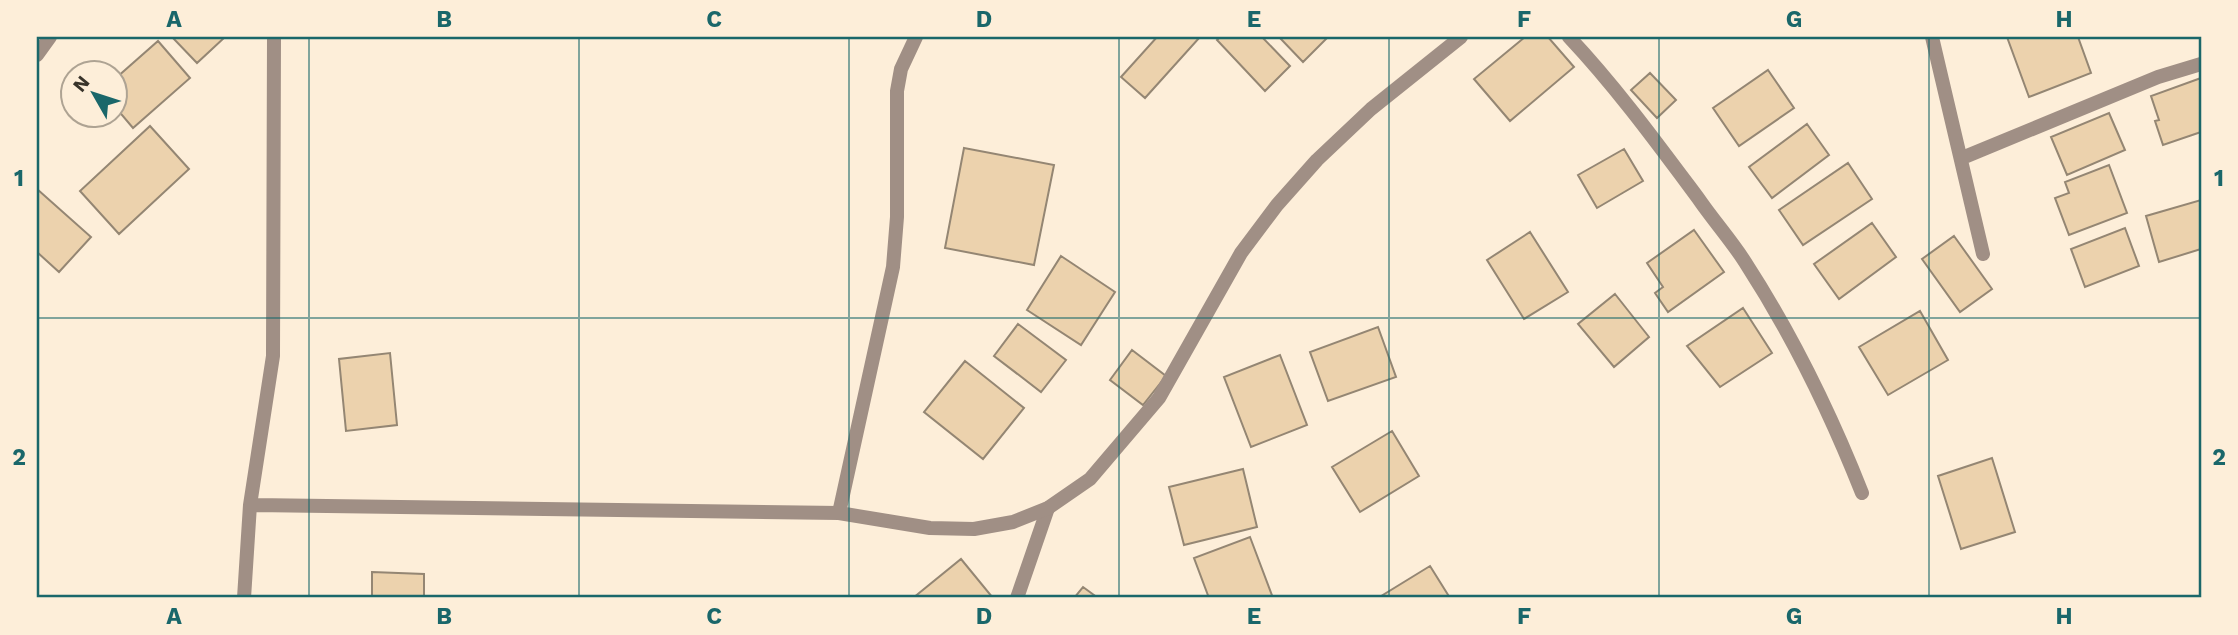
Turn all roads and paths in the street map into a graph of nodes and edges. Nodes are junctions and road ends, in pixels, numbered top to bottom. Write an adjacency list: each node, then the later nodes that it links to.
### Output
1 (50, 37): 7 (street)
2 (274, 37): 12 (street)
3 (916, 37): 14 (street)
4 (1461, 37): 13 (street)
5 (1569, 37): 11 (street)
6 (1932, 37): 9 (street)
7 (37, 55)
8 (2201, 64): 9 (street)
9 (1962, 158): 10 (street)
10 (1983, 254)
11 (1862, 493)
12 (250, 505): 14 (street); 15 (street)
13 (1048, 508): 14 (street); 16 (street)
14 (839, 513)
15 (244, 598)
16 (1017, 598)

